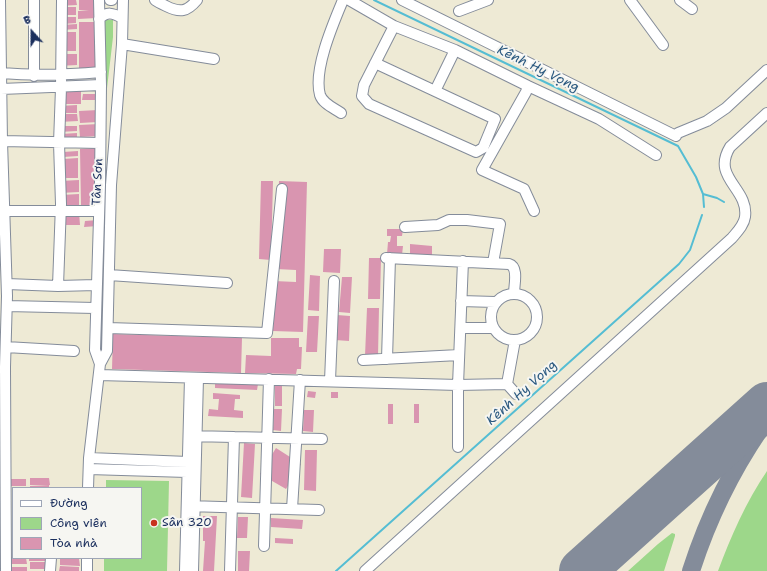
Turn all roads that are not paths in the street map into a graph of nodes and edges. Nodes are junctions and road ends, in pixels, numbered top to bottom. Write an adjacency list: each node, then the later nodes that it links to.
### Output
1 (0, 0): 26 (street)
2 (34, 0): 28 (street)
3 (62, 0): 27 (street)
4 (99, 0): 17 (street, Tân Sơn)
5 (123, 0): 16 (street, Tân Sơn)
6 (155, 0): 7 (street)
7 (197, 0)
8 (343, 0): 34 (street)
9 (349, 0): 18 (street)
10 (402, 0): 24 (street)
11 (488, 0): 15 (street)
12 (630, 0): 20 (street)
13 (680, 0): 14 (street)
14 (692, 9)
15 (459, 11)
16 (122, 18): 17 (street); 19 (street, Tân Sơn)
17 (99, 19): 25 (street, Tân Sơn)
18 (394, 26): 21 (street); 23 (street)
19 (122, 44): 22 (street); 41 (street, Tân Sơn)
20 (663, 45)
21 (455, 50): 30 (street); 33 (street)
22 (214, 59)
23 (375, 63): 33 (street); 33 (street)
24 (767, 70)
25 (101, 72): 27 (street); 29 (street, Tân Sơn)
26 (1, 74): 28 (street); 32 (street)
27 (61, 75): 28 (street); 31 (street)
28 (34, 76)
29 (101, 85): 31 (street); 38 (street, Tân Sơn)
30 (528, 86): 39 (street); 47 (street)
31 (61, 88): 32 (street); 37 (street)
32 (1, 89): 36 (street)
33 (435, 91)
34 (341, 112)
35 (767, 113): 107 (street)
36 (2, 141): 37 (street); 45 (street)
37 (59, 143): 38 (street); 46 (street)
38 (100, 143): 40 (street, Tân Sơn)
39 (656, 155)
40 (100, 185): 41 (street); 44 (street, Tân Sơn)
41 (111, 185): 43 (street, Tân Sơn)
42 (282, 189): 62 (street)
43 (110, 204): 44 (street); 51 (street, Tân Sơn)
44 (99, 208): 46 (street); 55 (street, Tân Sơn)
45 (5, 211): 46 (street); 54 (street)
46 (60, 211): 56 (street)
47 (534, 211)
48 (405, 226): 50 (street)
49 (463, 262): 50 (street); 59 (street); 69 (street)
50 (493, 263): 57 (street)
51 (109, 275): 53 (street); 62 (street, Tân Sơn)
52 (334, 281): 76 (street)
53 (226, 283)
54 (7, 284): 56 (street); 58 (street)
55 (96, 285): 56 (street); 61 (street, Tân Sơn)
56 (58, 286)
57 (514, 293): 60 (street); 65 (street)
58 (5, 300): 61 (street); 66 (street)
59 (462, 301): 60 (street); 63 (street)
60 (495, 302): 64 (street)
61 (95, 308): 71 (street, Tân Sơn)
62 (108, 328): 71 (street, Tân Sơn)
63 (461, 328): 64 (street); 68 (street)
64 (493, 328): 65 (street)
65 (515, 340): 77 (street)
66 (6, 347): 67 (street); 85 (street)
67 (74, 350)
68 (460, 355): 69 (street); 78 (street)
69 (386, 359): 70 (street)
70 (363, 360)
71 (100, 364): 72 (street, Tân Sơn)
72 (98, 375): 73 (street); 87 (street, Tân Sơn)
73 (194, 378): 74 (street); 80 (street)
74 (269, 380): 75 (street); 82 (street)
75 (300, 380): 76 (street); 83 (street)
76 (330, 381): 78 (street)
77 (507, 384): 78 (street); 79 (street)
78 (458, 385): 86 (street)
79 (516, 394)
80 (192, 436): 81 (street); 88 (street); 92 (street)
81 (234, 437): 82 (street); 93 (street)
82 (267, 438): 83 (street); 94 (street)
83 (297, 438): 84 (street); 95 (street)
84 (322, 439)
85 (2, 447): 98 (street)
86 (458, 447)
87 (89, 458): 88 (street); 89 (street, Tân Sơn)
88 (188, 462): 90 (street)
89 (89, 468): 90 (street); 91 (street, Tân Sơn)
90 (187, 472): 92 (street)
91 (88, 487)
92 (190, 506): 93 (street); 104 (street); 105 (street)
93 (232, 507): 94 (street); 106 (street)
94 (265, 508): 95 (street); 97 (street)
95 (292, 509): 96 (street)
96 (319, 510)
97 (264, 546)
98 (6, 553): 101 (street)
99 (50, 559): 102 (street)
100 (87, 559): 103 (street)
101 (6, 571)
102 (50, 571)
103 (86, 571)
104 (184, 571)
105 (192, 571)
106 (230, 571)
107 (365, 571)

